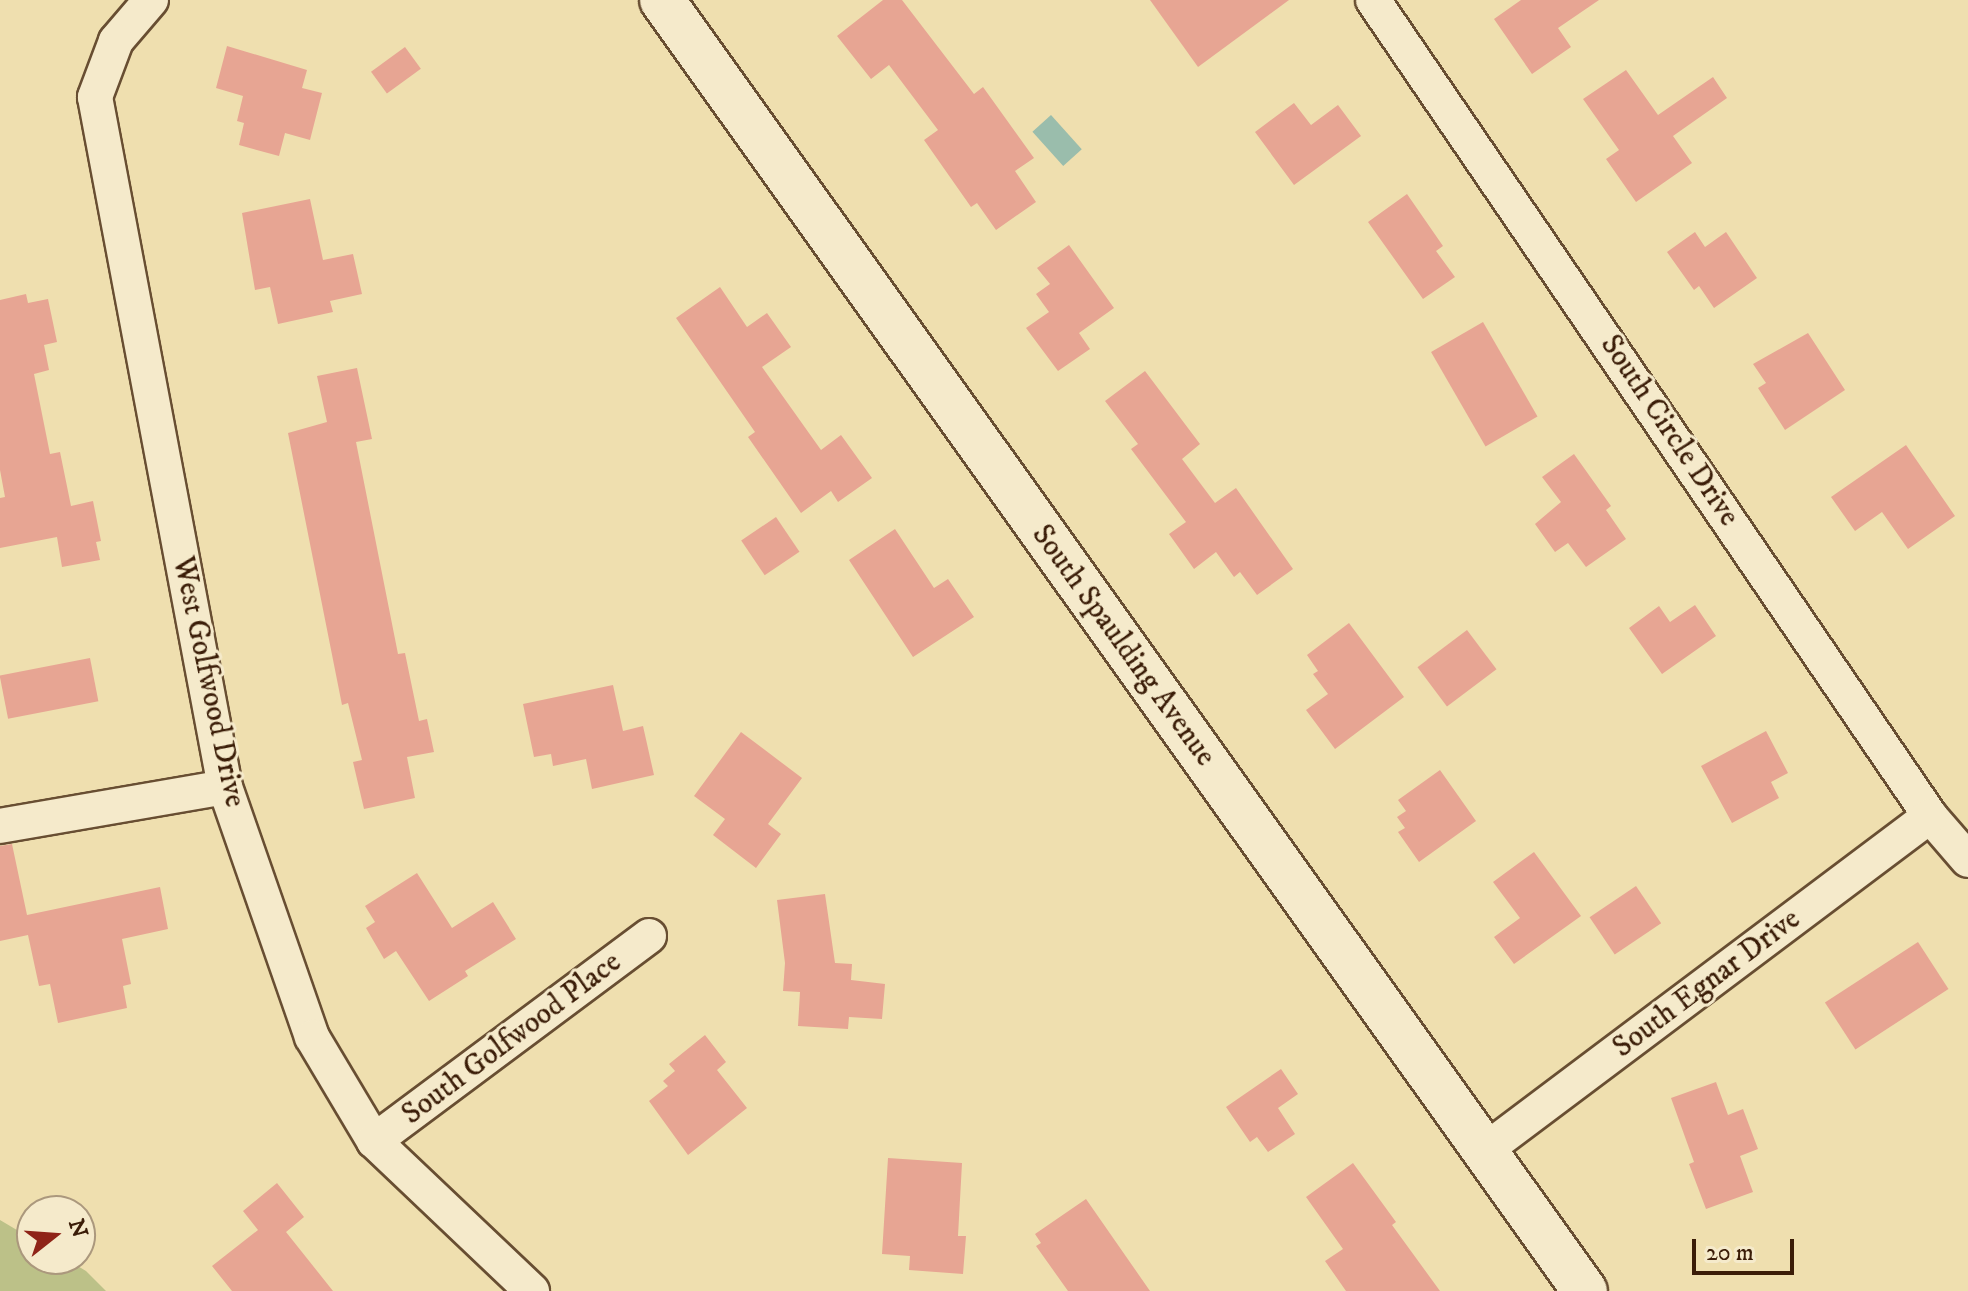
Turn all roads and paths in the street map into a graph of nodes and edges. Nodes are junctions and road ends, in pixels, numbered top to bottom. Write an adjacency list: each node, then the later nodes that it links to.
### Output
1 (151, 0): 4 (street, West Golfwood Drive)
2 (662, 0): 10 (street, South Spaulding Avenue)
3 (1373, 0): 5 (street, South Circle Drive)
4 (225, 787): 6 (street); 9 (street, West Golfwood Drive)
5 (1930, 816): 7 (street, South Circle Drive); 10 (street, South Egnar Drive)
6 (0, 826)
7 (1968, 860)
8 (649, 936): 9 (street, South Golfwood Place)
9 (374, 1141): 11 (street, West Golfwood Drive)
10 (1484, 1151): 12 (street, South Spaulding Avenue)
11 (532, 1291)
12 (1585, 1291)

